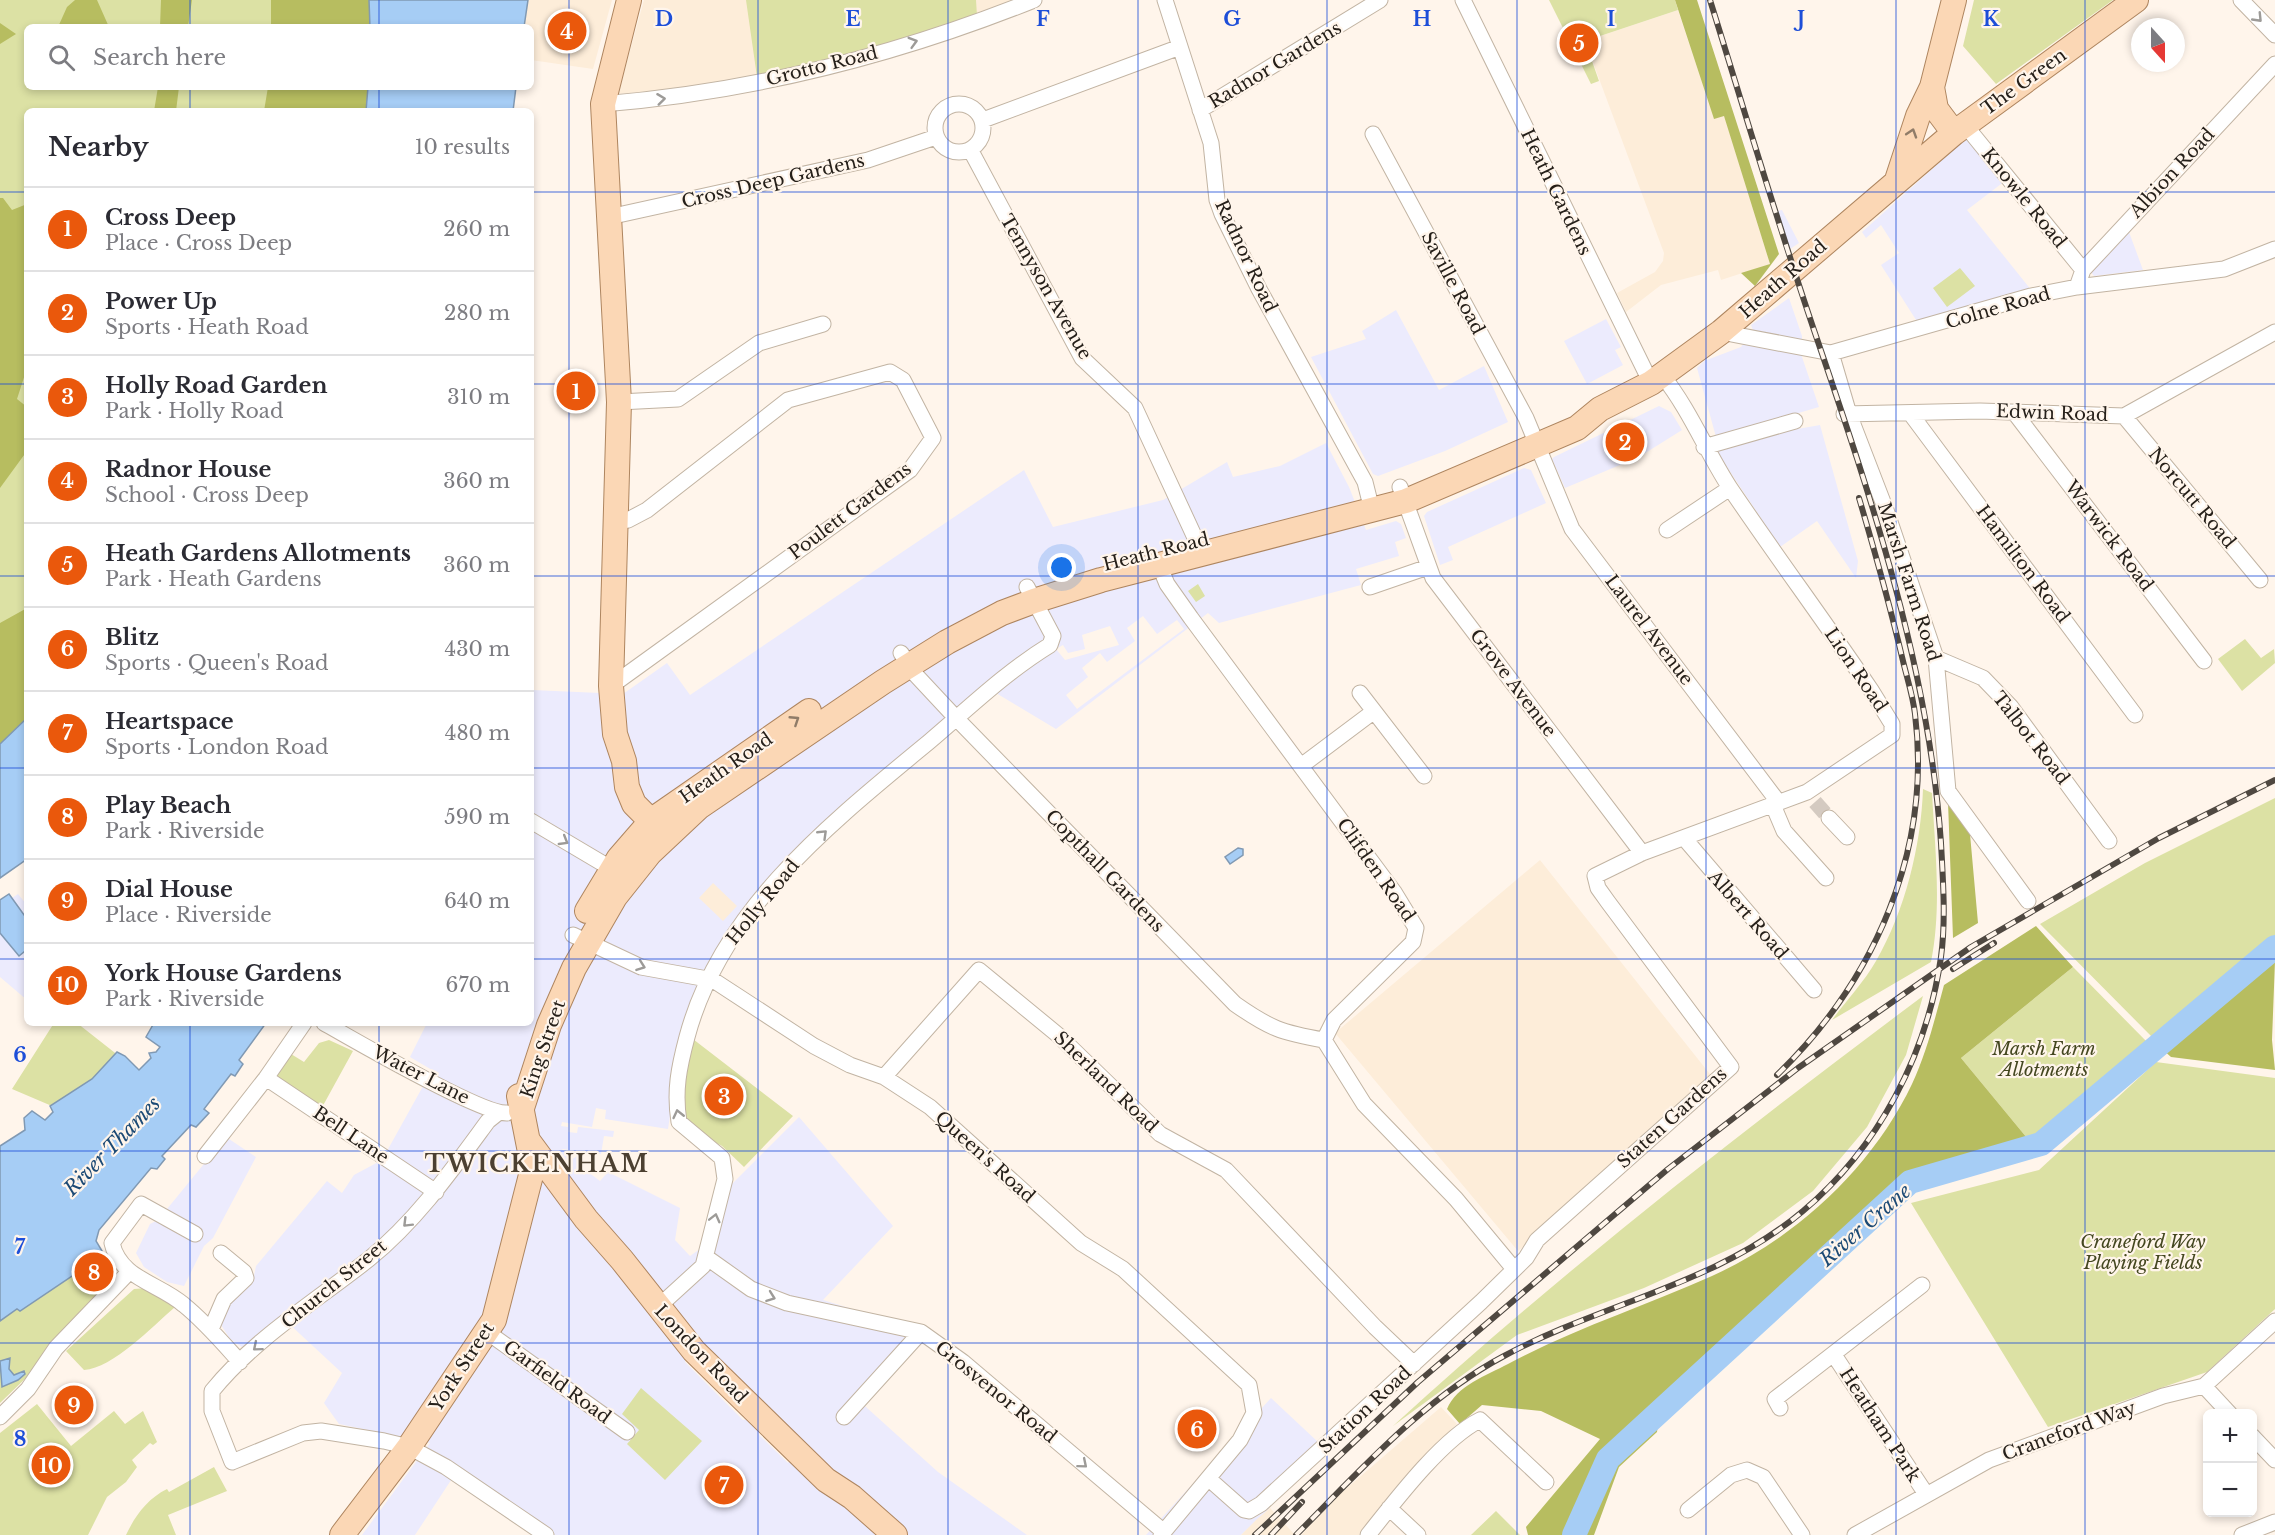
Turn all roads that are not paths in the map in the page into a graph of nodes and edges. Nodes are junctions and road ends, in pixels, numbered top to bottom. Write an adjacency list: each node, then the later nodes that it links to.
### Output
1 (629, 0): 13 (main road)
2 (1034, 0): 13 (street, Grotto Road, one-way to 2)
3 (1165, 0): 10 (street, Radnor Road)
4 (1380, 0): 14 (street, Radnor Gardens)
5 (1462, 0): 29 (street, Heath Gardens)
6 (1954, 0): 12 (main road)
7 (2136, 0): 16 (main road, The Green)
8 (2241, 0): 9 (street, one-way to 9)
9 (2275, 35)
10 (1180, 47): 14 (street, Radnor Road); 15 (street)
11 (2275, 64): 23 (street, Albion Road)
12 (1932, 87): 16 (main road); 20 (main road, one-way to 12)
13 (603, 104): 21 (main road)
14 (1200, 110): 40 (street, Radnor Road)
15 (982, 120): 18 (street); 19 (street)
16 (1960, 129): 20 (main road, Heath Road); 23 (street, Knowle Road)
17 (1373, 134): 36 (street, Saville Road)
18 (936, 137): 19 (street); 21 (street, Cross Deep Gardens)
19 (971, 151): 43 (street, Tennyson Avenue)
20 (1897, 180): 26 (main road, Heath Road)
21 (609, 218): 30 (main road)
22 (2275, 249): 24 (street, Colne Road)
23 (2083, 270): 24 (street, Albion Road)
24 (2077, 287): 28 (street, Colne Road)
25 (823, 324): 30 (street)
26 (1721, 332): 28 (street, Colne Road); 29 (main road, Heath Road)
27 (2275, 332): 34 (street, Edwin Road)
28 (1831, 353): 33 (street, Marsh Farm Road)
29 (1656, 379): 36 (main road, Heath Road); 37 (street, Lion Road)
30 (619, 402): 41 (main road)
31 (2014, 412): 32 (street, Edwin Road); 34 (street, Edwin Road); 51 (street, Warwick Road)
32 (1910, 413): 33 (street, Edwin Road); 55 (street, Hamilton Road)
33 (1847, 414): 49 (street, Marsh Farm Road)
34 (2124, 416): 46 (street, Norcutt Road)
35 (1796, 421): 37 (street)
36 (1534, 440): 39 (main road, Heath Road); 59 (street, Laurel Avenue)
37 (1704, 447): 38 (street, Lion Road)
38 (1731, 488): 42 (street); 59 (street, Lion Road)
39 (1403, 494): 40 (main road, Heath Road); 45 (street, Grove Avenue)
40 (1370, 503): 43 (main road, Heath Road)
41 (615, 522): 52 (main road); 52 (street, Poulett Gardens)
42 (1667, 530)
43 (1201, 549): 44 (main road, Heath Road); 48 (main road, Heath Road)
44 (1160, 567): 48 (main road, Heath Road); 57 (street, Clifden Road)
45 (1428, 567): 47 (street); 66 (street, Grove Avenue)
46 (2260, 580)
47 (1370, 587)
48 (1030, 593): 50 (main road, Heath Road); 56 (street, Holly Road)
49 (1936, 658): 65 (street, Talbot Road); 69 (street, Marsh Farm Road)
50 (905, 659): 56 (street, Copthall Gardens); 62 (main road, Heath Road)
51 (2204, 661)
52 (611, 686): 62 (main road)
53 (1360, 693): 54 (street)
54 (1373, 712): 57 (street); 58 (street)
55 (2135, 716)
56 (956, 718): 71 (street, Holly Road, one-way to 56); 75 (street, Copthall Gardens)
57 (1301, 766): 75 (street, Clifden Road)
58 (1424, 776)
59 (1776, 804): 64 (street, Lion Road); 68 (street, Laurel Avenue)
60 (1829, 818): 63 (street)
61 (534, 823): 67 (street, one-way to 67)
62 (659, 828): 67 (main road, King Street); 70 (main road, King Street)
63 (1847, 837)
64 (1684, 838): 66 (street, Lion Road); 72 (street, Albert Road)
65 (2109, 841)
66 (1642, 853): 87 (street, Staten Gardens)
67 (612, 869): 70 (main road, King Street)
68 (1826, 878)
69 (2028, 901)
70 (580, 938): 71 (street, Queen's Road, one-way to 71); 78 (main road, King Street)
71 (708, 978): 76 (street, Queen's Road); 86 (street, Holly Road, one-way to 71)
72 (1814, 990)
73 (302, 1026): 77 (street)
74 (329, 1026): 78 (street, Water Lane)
75 (1324, 1040): 87 (street)
76 (884, 1077): 97 (street, Sherland Road); 107 (street, Queen's Road)
77 (266, 1078): 80 (street); 82 (street, Bell Lane)
78 (510, 1112): 79 (main road, London Road); 82 (street, Church Street)
79 (527, 1140): 81 (main road, London Road); 83 (main road, London Road)
80 (205, 1156)
81 (531, 1175): 83 (main road, London Road); 93 (main road, York Street)
82 (435, 1192): 96 (street, Church Street, one-way to 96)
83 (586, 1219): 90 (main road, London Road)
84 (195, 1234): 88 (street)
85 (221, 1253): 92 (street)
86 (706, 1257): 90 (street, Holly Road); 94 (street, Grosvenor Road, one-way to 94)
87 (1514, 1269): 97 (street, Station Road)
88 (129, 1272): 92 (street); 101 (street)
89 (1922, 1285): 95 (street, Heatham Park)
90 (657, 1308): 108 (main road, London Road)
91 (2275, 1321): 98 (street, Craneford Way)
92 (211, 1329): 96 (street)
93 (487, 1332): 103 (street, Garfield Road); 105 (main road, York Street)
94 (921, 1332): 102 (street); 114 (street, Grosvenor Road, one-way to 114)
95 (1834, 1355): 99 (street, Heatham Park); 110 (street, Heatham Park)
96 (240, 1362): 105 (street, Church Street)
97 (1414, 1364): 107 (street, Station Road)
98 (2204, 1386): 100 (street); 110 (street, Craneford Way)
99 (1780, 1408)
100 (2226, 1409)
101 (0, 1417)
102 (844, 1417)
103 (627, 1432)
104 (2257, 1440): 106 (street)
105 (409, 1447): 115 (main road, York Street); 116 (street)
106 (2275, 1460)
107 (1209, 1479): 114 (street, Queen's Road)
108 (826, 1480): 117 (main road, London Road); 118 (main road, London Road)
109 (1546, 1482): 111 (street)
110 (1926, 1494): 122 (street, Craneford Way)
111 (1389, 1508): 119 (street); 120 (street)
112 (1688, 1509): 121 (street)
113 (2275, 1522): 123 (street)
114 (1163, 1534)
115 (342, 1535)
116 (546, 1535)
117 (871, 1535)
118 (895, 1535)
119 (1368, 1535)
120 (1418, 1535)
121 (1802, 1535)
122 (1855, 1535)
123 (2242, 1535)

